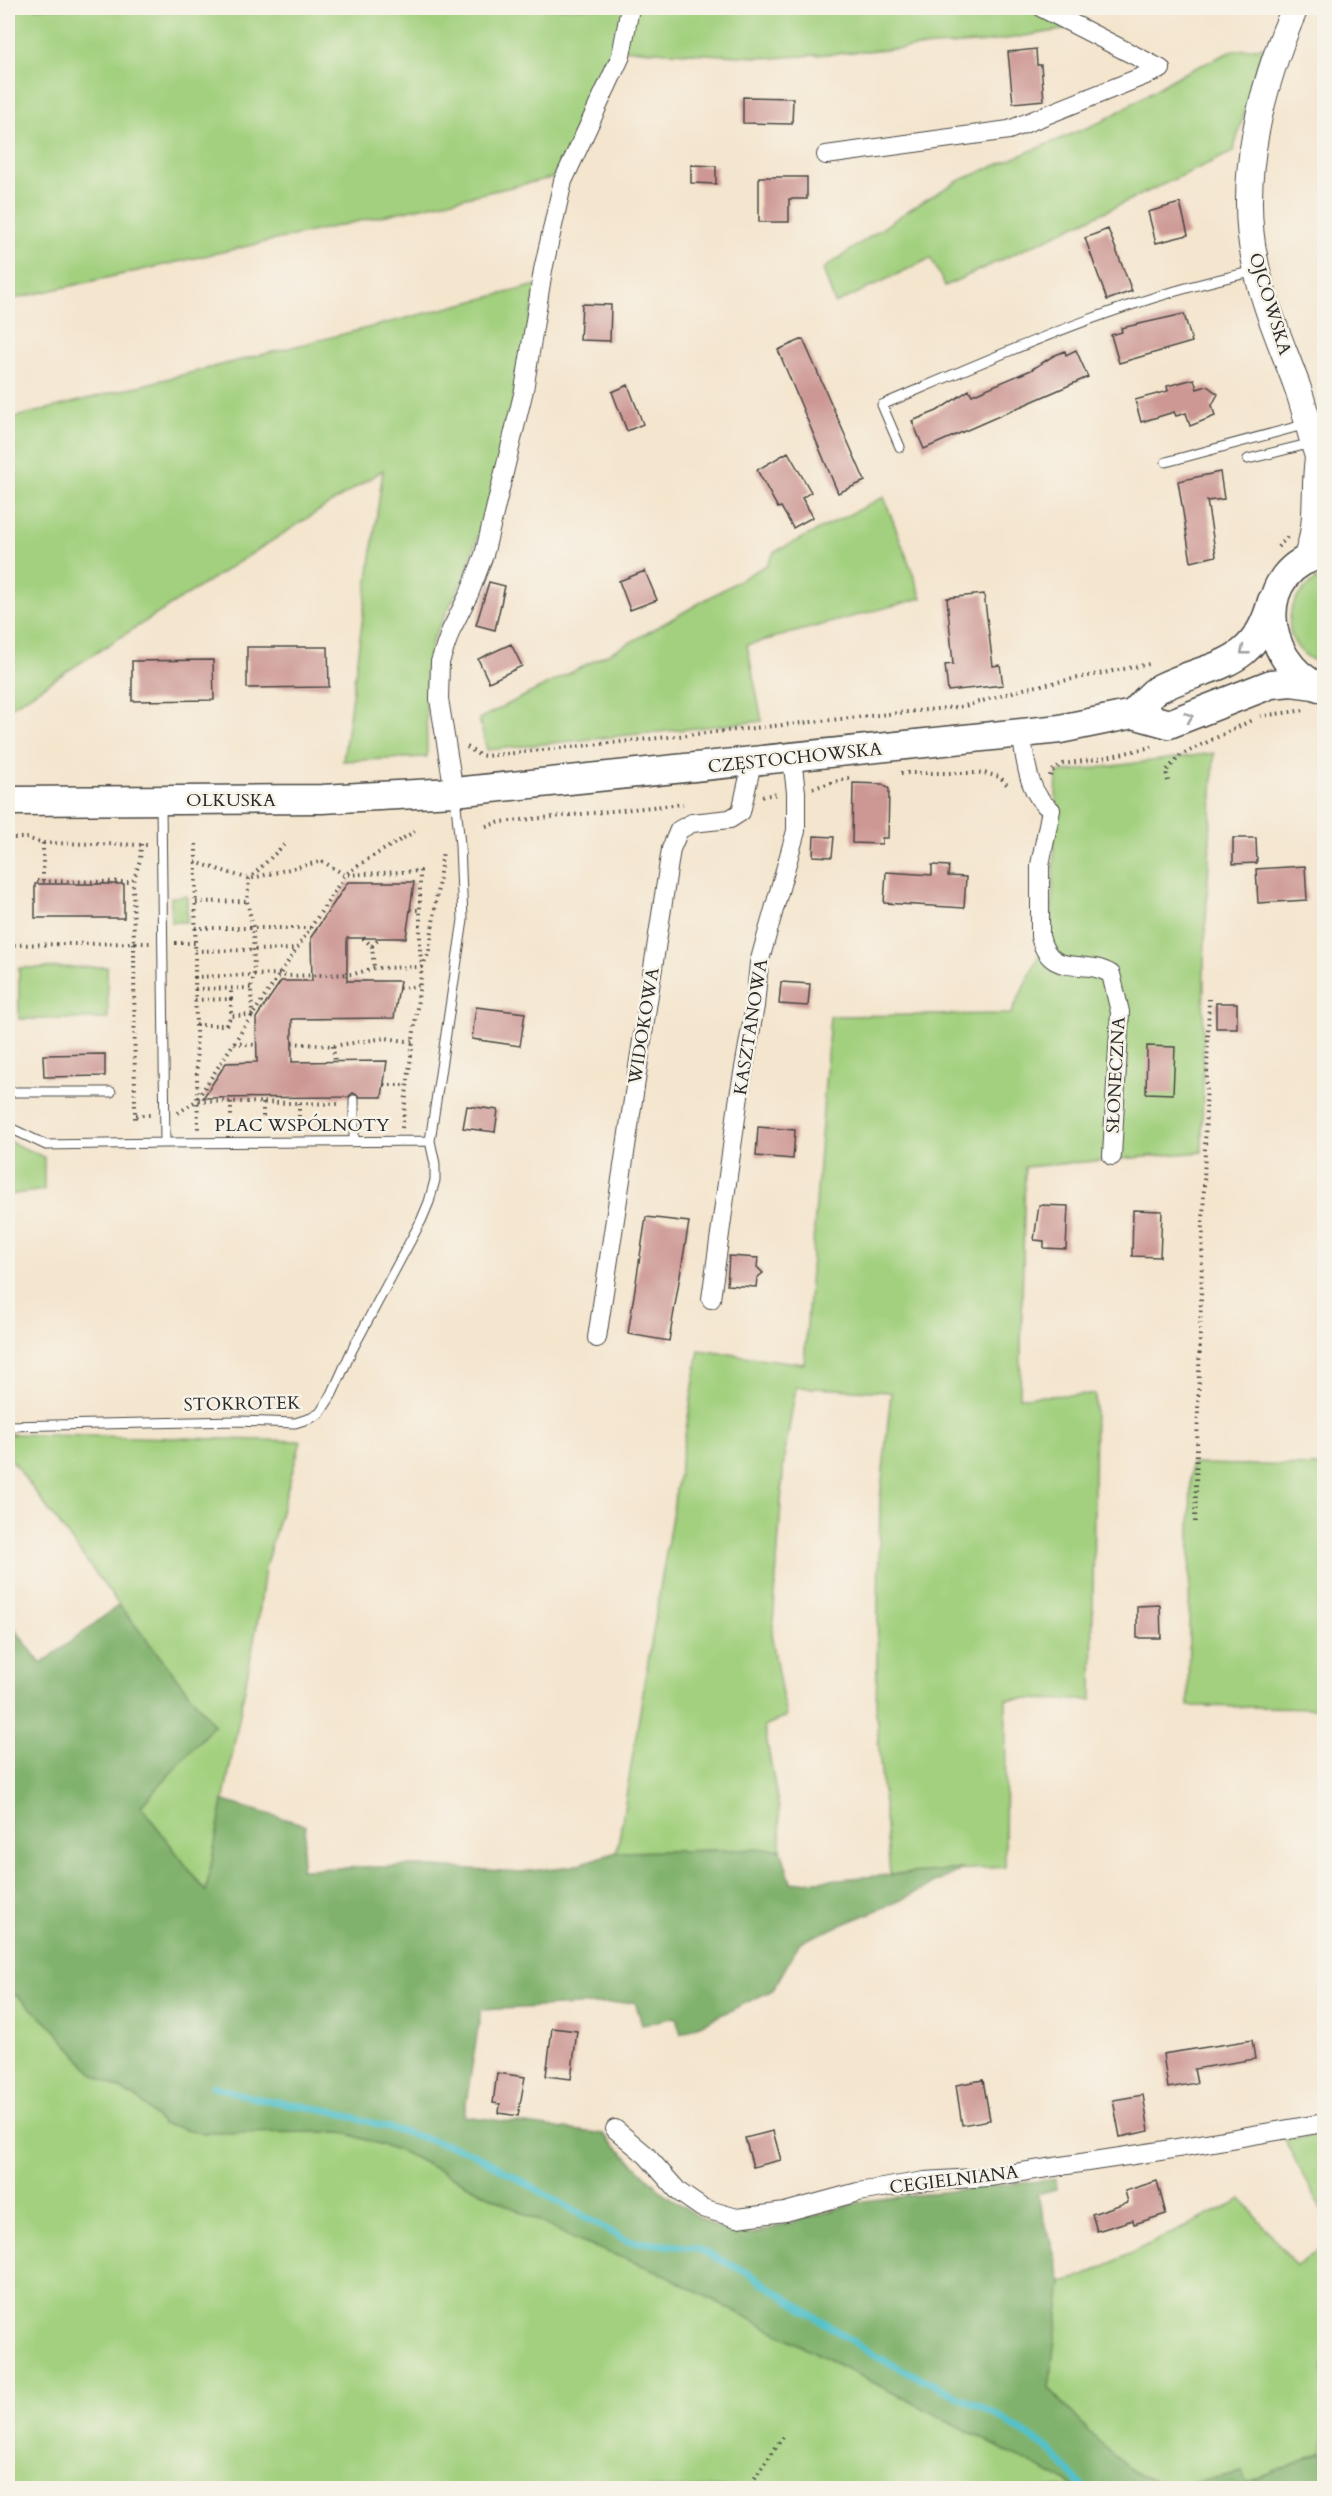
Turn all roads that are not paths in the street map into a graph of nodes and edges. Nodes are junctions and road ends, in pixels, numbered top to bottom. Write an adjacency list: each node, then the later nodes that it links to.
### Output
1 (630, 8): 17 (street)
2 (1042, 8): 4 (street)
3 (1295, 8): 5 (street, OJCOWSKA)
4 (825, 154)
5 (1257, 271): 6 (lane); 7 (street, OJCOWSKA)
6 (900, 447)
7 (1318, 451): 8 (lane); 9 (lane); 10 (street, OJCOWSKA)
8 (1248, 459)
9 (1166, 462)
10 (1315, 558): 11 (main road)
11 (1272, 601): 12 (main road); 13 (main road, one-way to 13)
12 (1319, 687): 13 (main road, CZĘSTOCHOWSKA, one-way to 12)
13 (1133, 714): 14 (main road, CZĘSTOCHOWSKA)
14 (1022, 733): 15 (main road, CZĘSTOCHOWSKA); 27 (street, SŁONECZNA)
15 (792, 758): 16 (main road, CZĘSTOCHOWSKA); 28 (street, KASZTANOWA)
16 (752, 762): 17 (main road, CZĘSTOCHOWSKA); 29 (street, WIDOKOWA)
17 (454, 792): 18 (main road, OLKUSKA); 25 (lane)
18 (161, 800): 19 (main road, OLKUSKA); 26 (lane)
19 (8, 801)
20 (8, 1092): 21 (lane)
21 (111, 1092)
22 (354, 1100): 24 (lane)
23 (8, 1127): 26 (lane, PLAC WSPÓLNOTY)
24 (354, 1141): 25 (lane, PLAC WSPÓLNOTY); 26 (lane, PLAC WSPÓLNOTY)
25 (430, 1141): 30 (lane, STOKROTEK)
26 (165, 1143)
27 (1112, 1156)
28 (711, 1299)
29 (597, 1338)
30 (8, 1426)
31 (1324, 2123): 32 (street, CEGIELNIANA)
32 (615, 2129)

